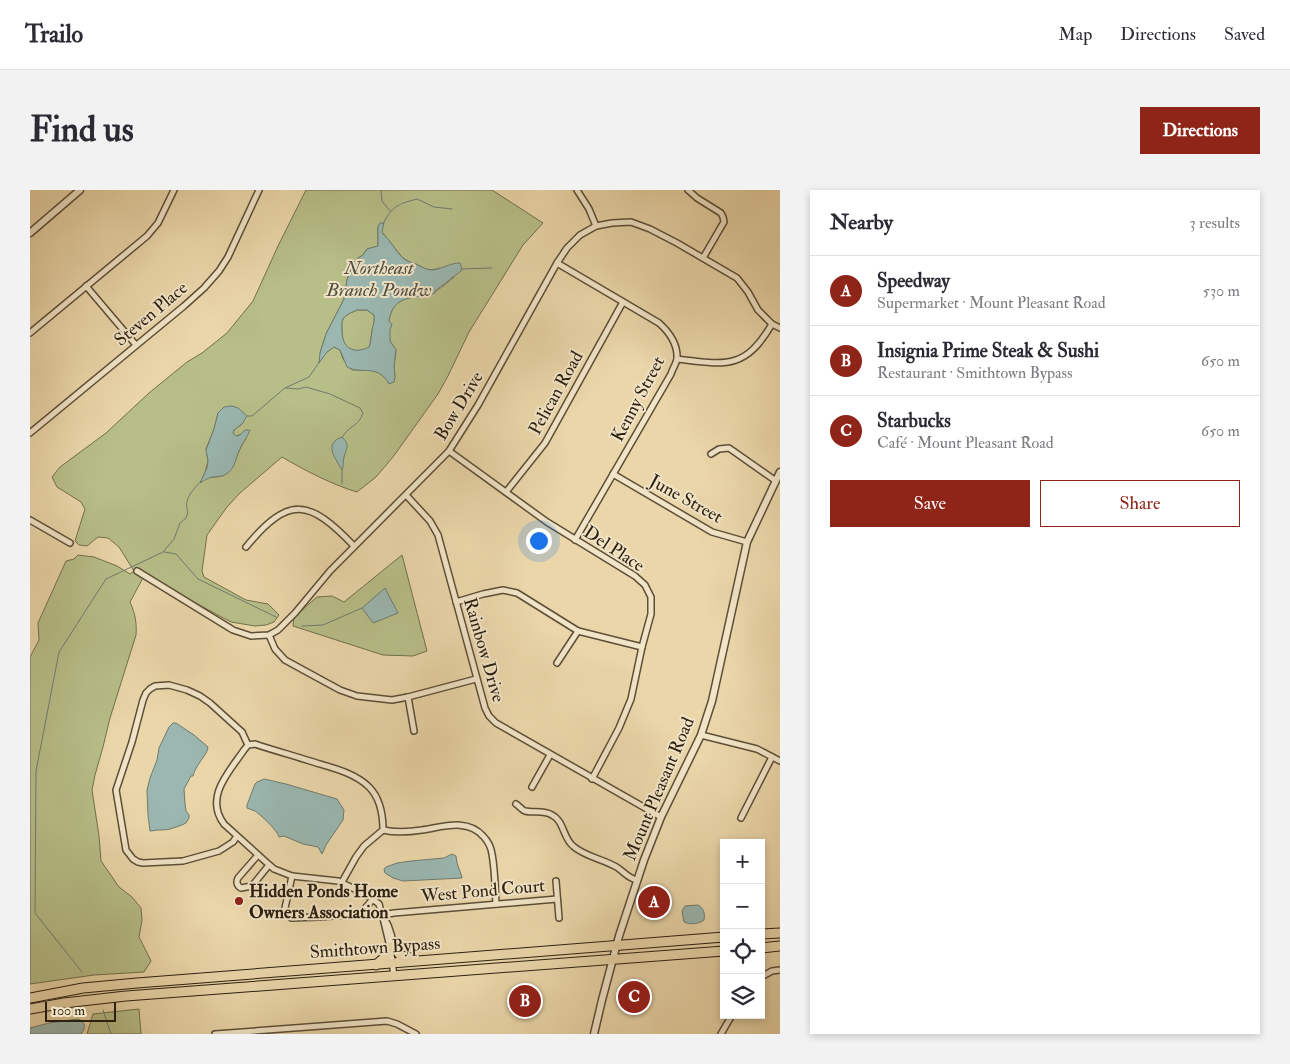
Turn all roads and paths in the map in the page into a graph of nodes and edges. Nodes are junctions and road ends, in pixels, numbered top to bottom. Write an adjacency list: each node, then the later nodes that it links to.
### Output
1 (80, 190): 7 (street)
2 (174, 190): 10 (street)
3 (259, 190): 15 (street, Steven Place)
4 (578, 190): 6 (street)
5 (688, 190): 8 (street)
6 (596, 226): 8 (street, Bow Drive); 9 (street, Bow Drive)
7 (30, 233)
8 (703, 258): 12 (street, Bow Drive)
9 (557, 263): 11 (street, Kenny Street); 18 (street, Bow Drive)
10 (86, 286): 14 (street); 15 (street)
11 (623, 302): 16 (street, Kenny Street); 23 (street, Pelican Road)
12 (772, 324): 13 (street, Bow Drive); 16 (street)
13 (780, 328)
14 (30, 333)
15 (136, 345): 17 (street, Steven Place)
16 (677, 359): 21 (street, Kenny Street)
17 (30, 433)
18 (449, 451): 23 (street, Del Place); 24 (street, Bow Drive)
19 (711, 454): 22 (street)
20 (780, 472): 22 (street, Mount Pleasant Road)
21 (614, 474): 26 (street, Kenny Street); 27 (street, June Street)
22 (776, 481): 27 (street, Mount Pleasant Road)
23 (506, 492): 26 (street, Del Place)
24 (406, 494): 29 (street, Bow Drive); 32 (street, Rainbow Drive)
25 (30, 520): 28 (street)
26 (575, 540): 35 (street, Del Place)
27 (747, 542): 40 (street, Mount Pleasant Road)
28 (70, 543)
29 (354, 546): 30 (street); 34 (street, Bow Drive)
30 (246, 547)
31 (137, 571): 34 (street)
32 (456, 602): 33 (street); 37 (street, Rainbow Drive)
33 (578, 631): 35 (street); 36 (street)
34 (269, 635): 38 (street)
35 (642, 648): 45 (street, Del Place)
36 (557, 663)
37 (476, 679): 38 (street); 42 (street, Rainbow Drive)
38 (408, 697): 39 (street)
39 (414, 731)
40 (702, 735): 43 (street); 48 (street, Mount Pleasant Road)
41 (248, 745): 50 (street); 51 (street); 51 (street)
42 (550, 755): 45 (street, Rainbow Drive); 46 (street)
43 (772, 757): 44 (street); 49 (street)
44 (780, 761)
45 (592, 779): 48 (street, Rainbow Drive)
46 (532, 787)
47 (516, 804): 55 (street)
48 (661, 817): 55 (street, Mount Pleasant Road)
49 (741, 818)
50 (383, 830): 57 (street); 60 (street)
51 (238, 836): 52 (street)
52 (258, 856): 53 (street); 53 (street)
53 (270, 865): 54 (street)
54 (292, 876): 57 (street); 58 (street)
55 (637, 880): 66 (street, Mount Pleasant Road)
56 (556, 881): 59 (street, West Pond Court)
57 (342, 882): 58 (street)
58 (373, 899): 61 (street)
59 (557, 899): 60 (street, West Pond Court); 62 (street, West Pond Court)
60 (496, 904): 61 (street, West Pond Court)
61 (382, 915): 68 (street)
62 (559, 918)
63 (780, 933): 64 (highway)
64 (765, 934)
65 (720, 937): 66 (highway, Smithtown Bypass)
66 (617, 944): 71 (street, Mount Pleasant Road); 72 (highway, Smithtown Bypass)
67 (780, 946): 69 (highway)
68 (392, 947): 72 (highway); 73 (street); 74 (highway)
69 (765, 948)
70 (720, 951): 71 (highway, Smithtown Bypass)
71 (613, 959): 77 (highway, Smithtown Bypass); 84 (street, Mount Pleasant Road)
72 (425, 961): 73 (highway, Smithtown Bypass)
73 (395, 963): 74 (highway, Smithtown Bypass); 77 (street)
74 (376, 965): 78 (highway, Smithtown Bypass)
75 (780, 970): 76 (street)
76 (765, 975)
77 (396, 976): 79 (highway, Smithtown Bypass)
78 (30, 998)
79 (30, 1009)
80 (730, 1019): 85 (street)
81 (252, 1033): 82 (street); 83 (street)
82 (215, 1034)
83 (416, 1034)
84 (594, 1034)
85 (721, 1034)

